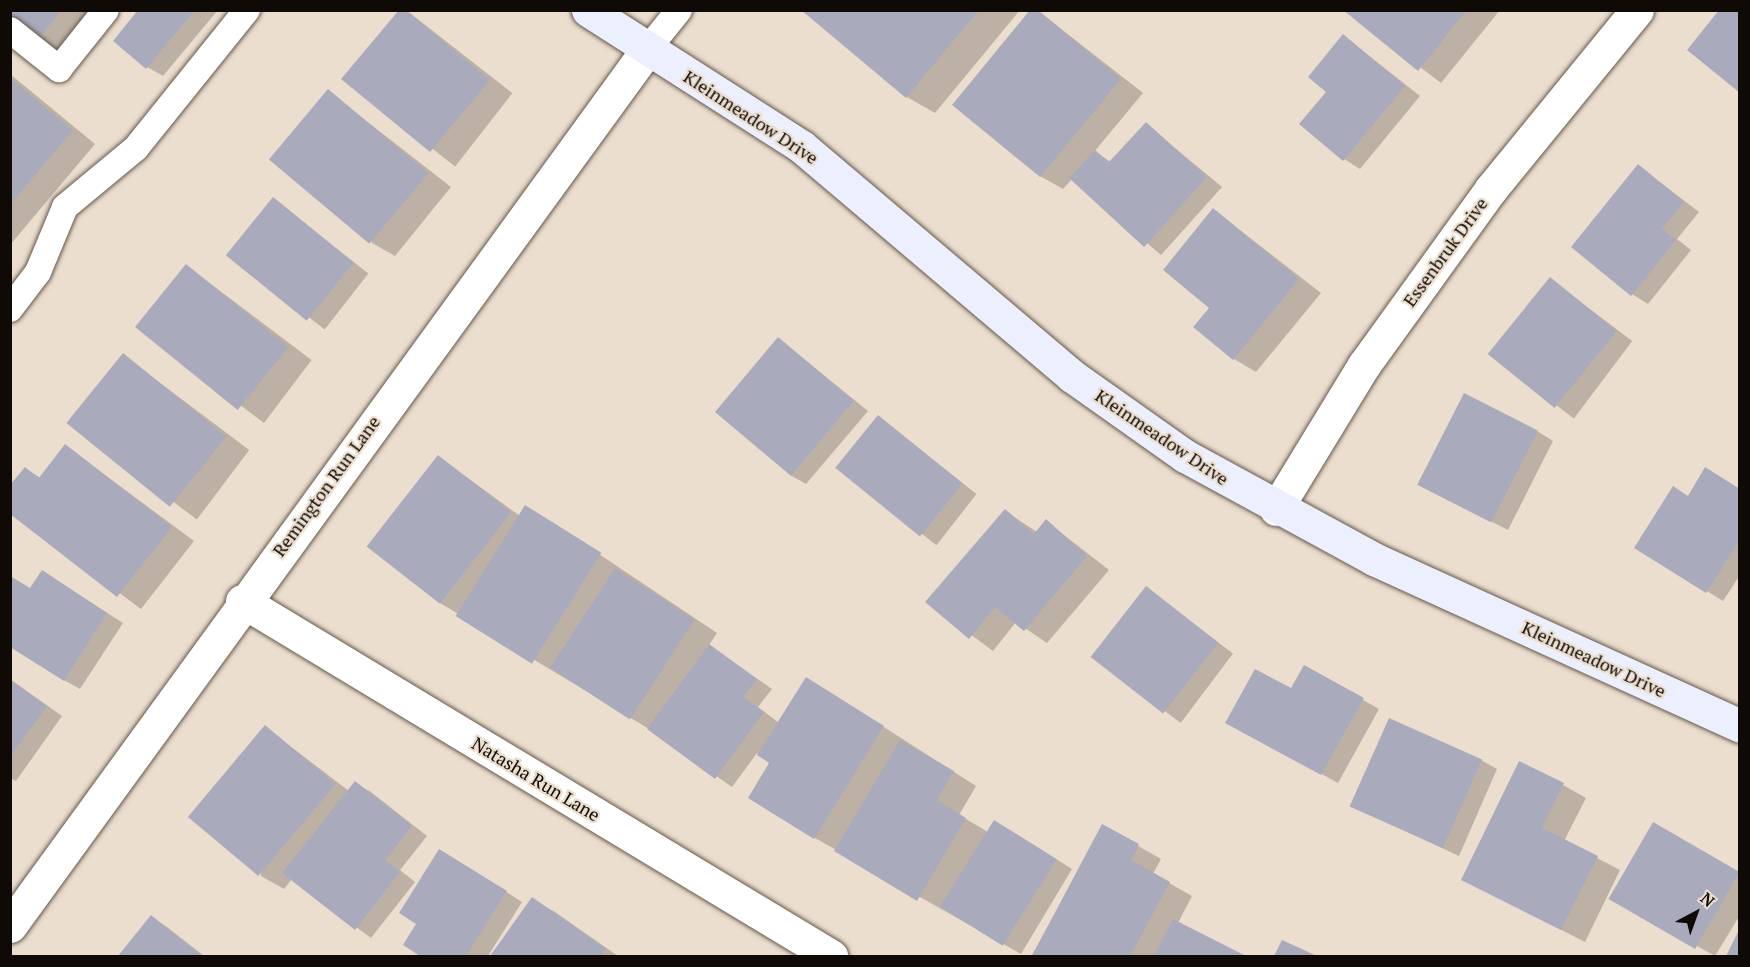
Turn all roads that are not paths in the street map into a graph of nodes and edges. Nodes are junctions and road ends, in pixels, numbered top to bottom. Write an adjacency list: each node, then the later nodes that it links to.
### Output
1 (106, 10): 7 (lane)
2 (247, 10): 9 (lane)
3 (588, 10): 8 (street, Kleinmeadow Drive)
4 (615, 10): 8 (street, Kleinmeadow Drive)
5 (679, 10): 8 (lane)
6 (1636, 10): 10 (street, Essenbruk Drive)
7 (10, 30)
8 (647, 50): 10 (street, Kleinmeadow Drive); 11 (street, Remington Run Lane)
9 (10, 309)
10 (1276, 509): 12 (street, Kleinmeadow Drive)
11 (242, 601): 13 (street, Remington Run Lane); 14 (street, Natasha Run Lane)
12 (1740, 726)
13 (10, 926)
14 (831, 957)

